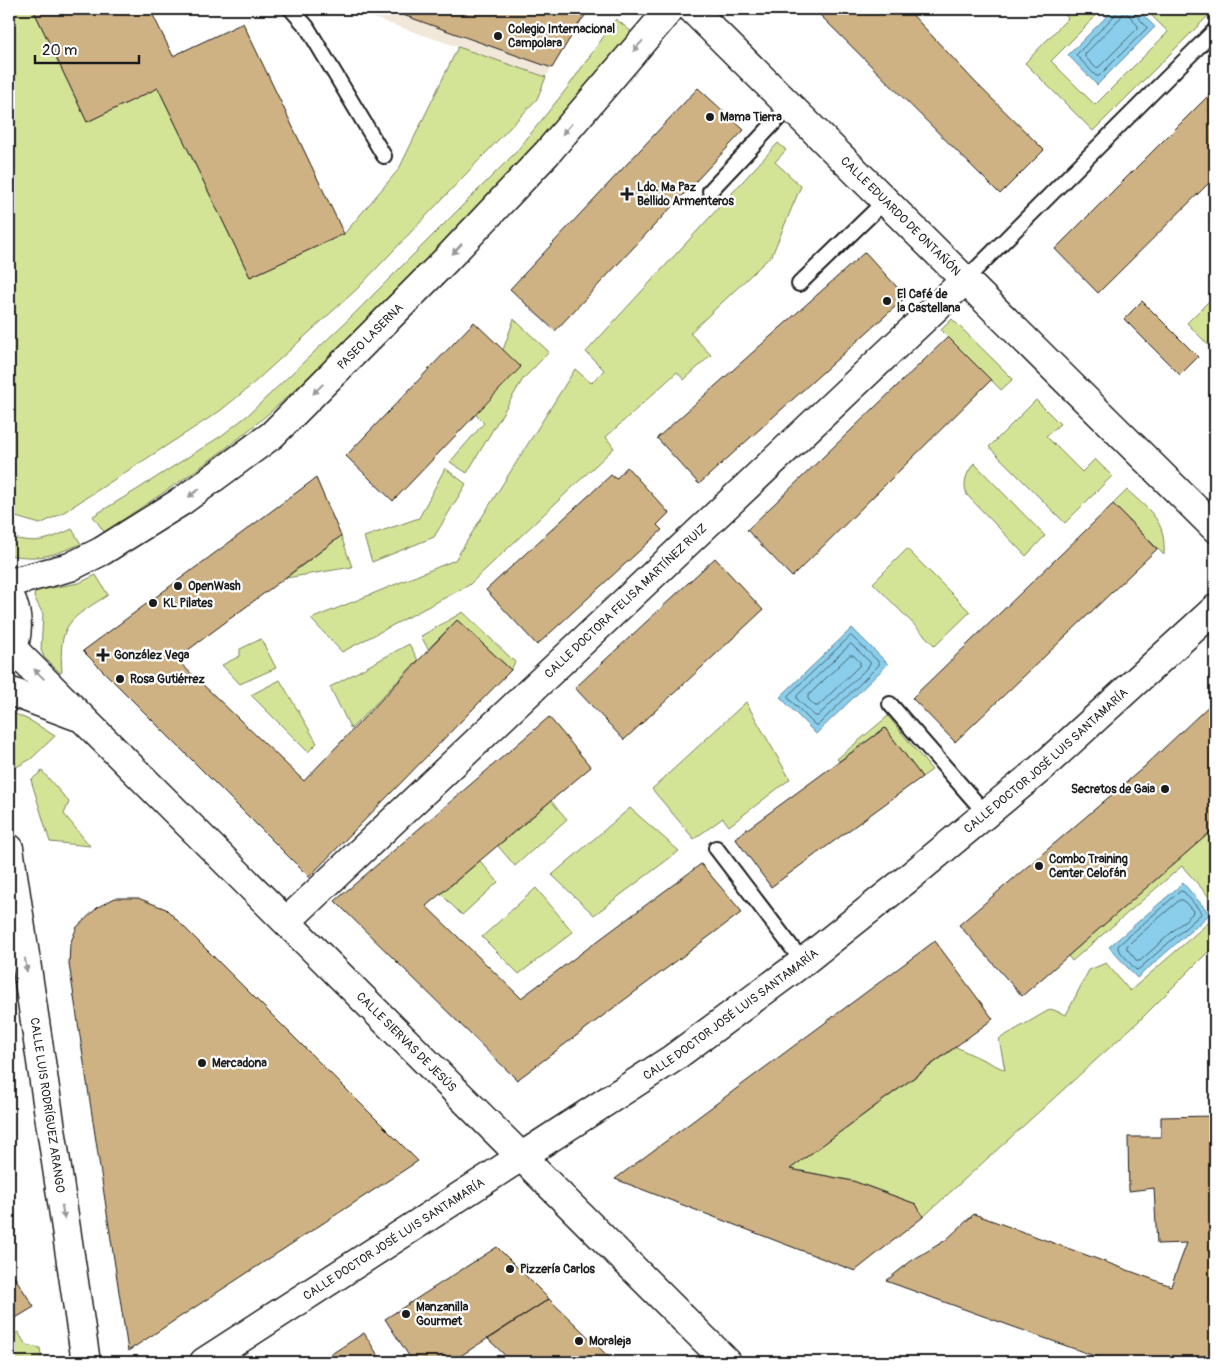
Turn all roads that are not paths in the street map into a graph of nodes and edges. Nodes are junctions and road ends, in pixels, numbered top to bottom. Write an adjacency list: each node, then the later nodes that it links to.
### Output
1 (291, 9): 6 (lane)
2 (670, 9): 12 (street, PASEO LASERNA, one-way to 12)
3 (692, 9): 5 (street, CALLE EDUARDO DE ONTAÑÓN)
4 (1215, 30): 9 (lane)
5 (790, 106): 7 (lane); 8 (street, CALLE EDUARDO DE ONTAÑÓN)
6 (384, 156)
7 (710, 191)
8 (885, 201): 9 (street, CALLE EDUARDO DE ONTAÑÓN); 10 (lane)
9 (966, 280): 11 (street, CALLE EDUARDO DE ONTAÑÓN); 22 (street, CALLE DOCTORA FELISA MARTÍNEZ RUIZ)
10 (799, 284)
11 (1215, 528)
12 (9, 583)
13 (9, 594): 15 (street)
14 (1215, 610): 19 (street, CALLE DOCTOR JOSÉ LUIS SANTAMARÍA)
15 (11, 653): 18 (street, CALLE SIERVAS DE JESÚS, one-way to 15)
16 (9, 691): 18 (street, CALLE SIERVAS DE JESÚS)
17 (890, 704): 19 (lane)
18 (87, 721): 22 (street, CALLE SIERVAS DE JESÚS)
19 (986, 814): 23 (street, CALLE DOCTOR JOSÉ LUIS SANTAMARÍA)
20 (9, 848): 25 (street, CALLE LUIS RODRÍGUEZ ARANGO, one-way to 25)
21 (716, 848): 23 (lane)
22 (287, 921): 24 (street, CALLE SIERVAS DE JESÚS)
23 (803, 962): 24 (street, CALLE DOCTOR JOSÉ LUIS SANTAMARÍA)
24 (521, 1156): 26 (street, CALLE DOCTOR JOSÉ LUIS SANTAMARÍA); 27 (street, CALLE SIERVAS DE JESÚS)
25 (86, 1362)
26 (204, 1362)
27 (727, 1362)

